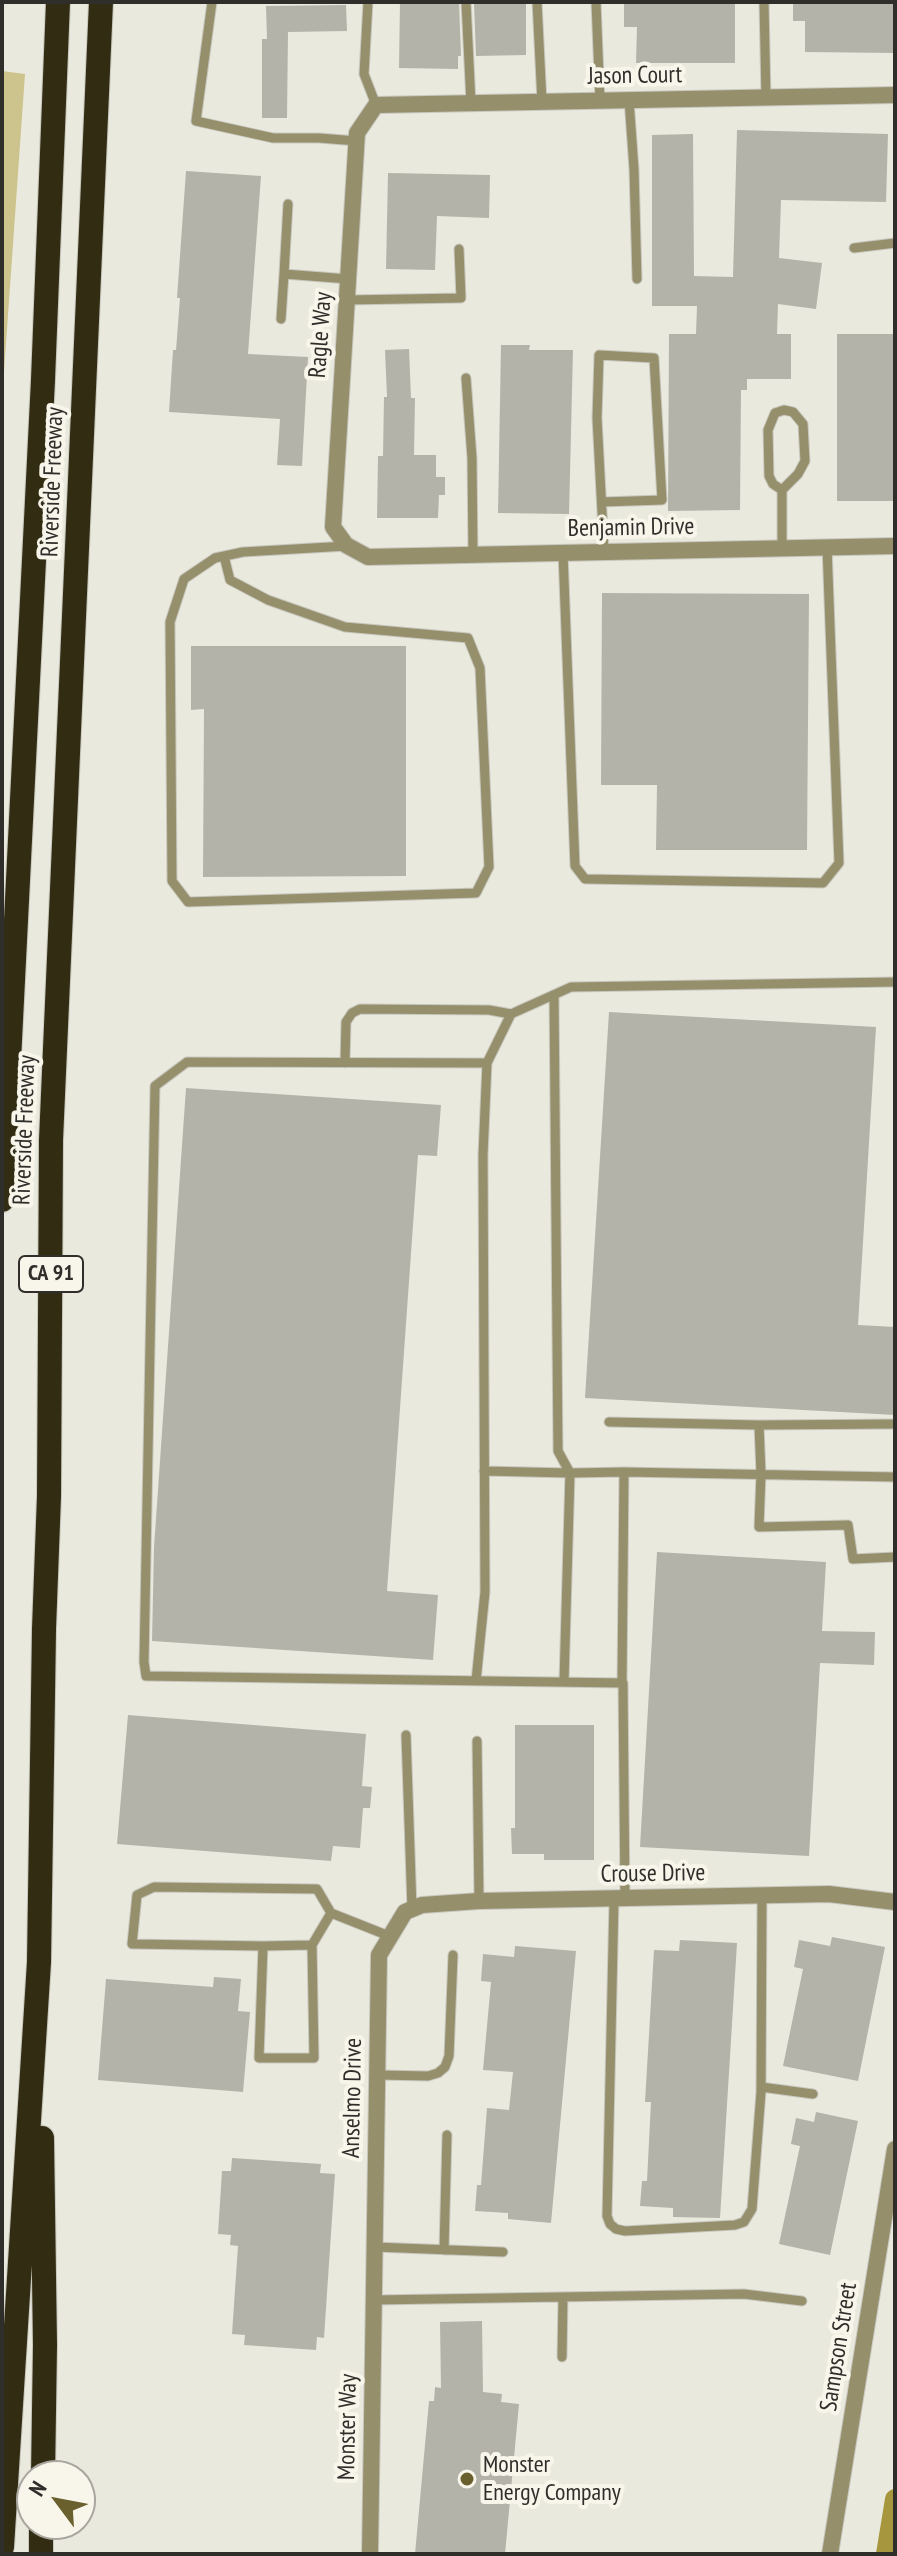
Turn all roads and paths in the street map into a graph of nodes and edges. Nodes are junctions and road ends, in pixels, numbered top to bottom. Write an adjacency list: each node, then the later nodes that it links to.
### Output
1 (58, 2): 42 (highway, Riverside Freeway)
2 (101, 2): 67 (highway, Riverside Freeway / CA 91)
3 (212, 2): 16 (lane)
4 (368, 2): 15 (lane)
5 (466, 2): 14 (lane)
6 (537, 2): 13 (lane)
7 (596, 2): 12 (lane)
8 (764, 2): 10 (lane)
9 (895, 95): 10 (street, Jason Court)
10 (766, 98): 11 (street, Jason Court)
11 (629, 100): 12 (street, Jason Court); 23 (lane)
12 (600, 101): 13 (street, Jason Court)
13 (542, 102): 14 (street, Jason Court)
14 (471, 103): 15 (street, Jason Court)
15 (376, 105): 16 (street, Ragle Way)
16 (357, 141): 22 (street, Ragle Way)
17 (288, 204): 21 (lane)
18 (895, 243): 19 (lane)
19 (854, 248)
20 (459, 249): 24 (lane)
21 (284, 274): 22 (lane); 25 (lane)
22 (348, 279): 24 (street, Ragle Way)
23 (637, 279)
24 (347, 300): 29 (street, Ragle Way)
25 (281, 319)
26 (466, 378): 35 (lane)
27 (782, 490): 27 (lane); 32 (lane)
28 (602, 502): 28 (lane); 33 (lane)
29 (347, 546): 35 (street, Benjamin Drive); 36 (lane)
30 (895, 546): 31 (street, Benjamin Drive)
31 (827, 547): 32 (street, Benjamin Drive); 34 (lane)
32 (782, 548): 33 (street, Benjamin Drive)
33 (604, 552): 34 (street, Benjamin Drive)
34 (563, 553): 35 (street, Benjamin Drive)
35 (473, 555)
36 (224, 556): 36 (lane)
37 (895, 982): 38 (lane)
38 (554, 995): 39 (lane); 48 (lane)
39 (511, 1014): 40 (lane); 41 (lane)
40 (345, 1063): 41 (lane); 52 (lane)
41 (487, 1063): 46 (lane)
42 (2, 1200)
43 (609, 1422): 45 (lane)
44 (895, 1424): 45 (lane)
45 (759, 1425): 49 (lane)
46 (484, 1471): 48 (lane); 52 (lane)
47 (624, 1472): 48 (lane); 49 (lane); 54 (lane)
48 (570, 1473): 53 (lane)
49 (761, 1474): 50 (lane); 51 (lane)
50 (895, 1477)
51 (895, 1557)
52 (476, 1681): 53 (lane)
53 (564, 1682): 54 (lane)
54 (622, 1683): 58 (lane)
55 (406, 1735): 61 (lane)
56 (477, 1741): 59 (lane)
57 (762, 1896): 58 (street, Crouse Drive); 60 (street, Crouse Drive); 69 (lane)
58 (619, 1899): 59 (street, Crouse Drive); 69 (lane)
59 (479, 1901): 61 (street, Crouse Drive)
60 (895, 1902)
61 (412, 1909): 63 (street, Anselmo Drive)
62 (331, 1913): 63 (lane); 64 (lane); 65 (lane)
63 (389, 1936): 68 (street, Anselmo Drive)
64 (312, 1945): 65 (lane); 65 (lane)
65 (263, 1946)
66 (453, 1955): 68 (lane)
67 (39, 1962): 80 (highway); 81 (highway, Riverside Freeway / CA 91)
68 (378, 2075): 73 (street, Anselmo Drive)
69 (761, 2087): 70 (lane)
70 (813, 2094)
71 (447, 2135): 74 (lane)
72 (895, 2149): 83 (street, Sampson Street)
73 (375, 2247): 74 (lane); 77 (street, Anselmo Drive)
74 (444, 2250): 75 (lane)
75 (503, 2252)
76 (563, 2297): 77 (lane); 78 (lane); 79 (lane)
77 (374, 2300): 82 (street, Monster Way)
78 (802, 2301)
79 (562, 2357)
80 (43, 2460)
81 (2, 2547)
82 (370, 2554)
83 (830, 2554)

